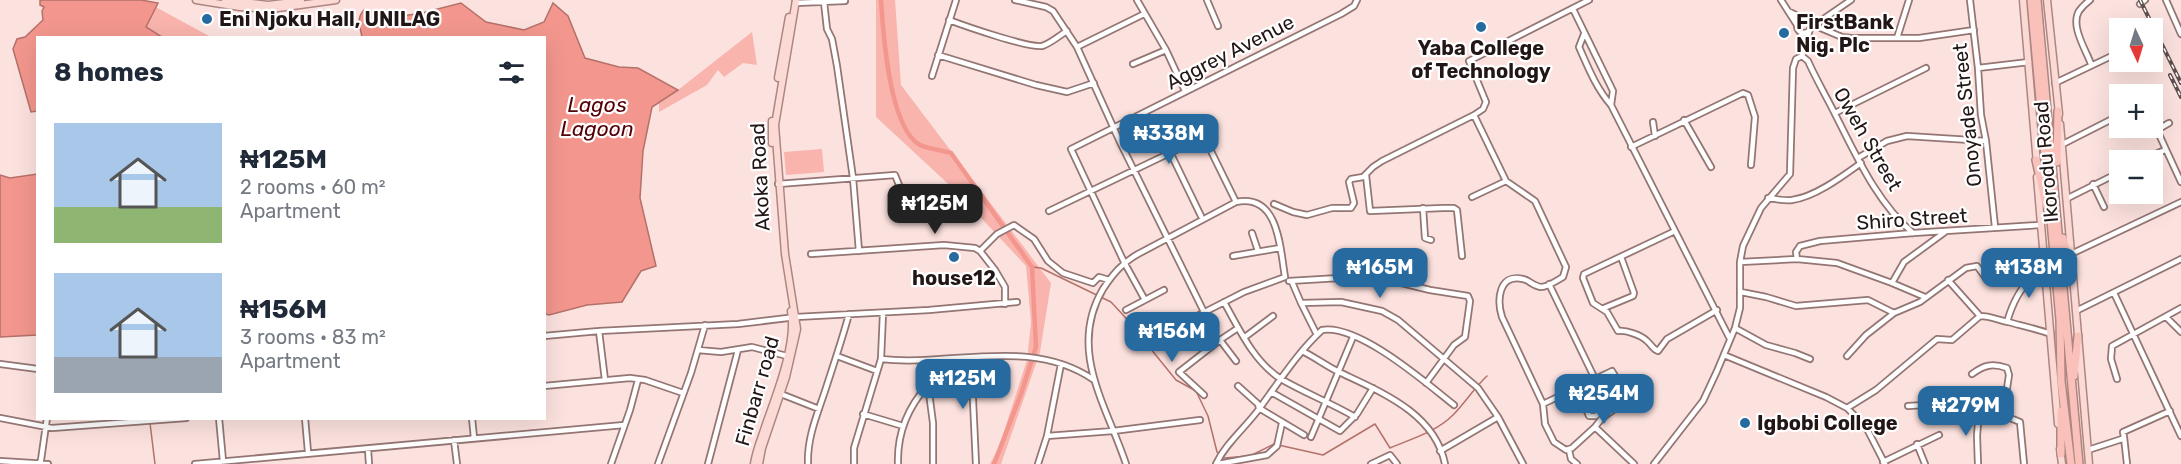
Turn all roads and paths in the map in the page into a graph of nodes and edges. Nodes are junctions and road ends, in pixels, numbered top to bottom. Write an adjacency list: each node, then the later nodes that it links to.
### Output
1 (196, 0): 4 (main road)
2 (222, 0): 3 (main road)
3 (310, 0)
4 (336, 0)
5 (956, 0): 32 (street)
6 (1015, 0): 27 (street)
7 (1046, 0): 27 (street)
8 (1137, 0): 30 (street)
9 (1207, 0): 35 (street)
10 (1357, 0): 59 (street, Aggrey Avenue)
11 (1589, 0): 28 (street)
12 (1781, 0): 29 (street)
13 (1851, 0): 36 (street)
14 (1909, 0): 42 (street)
15 (1970, 0): 37 (street, Onoyade Street)
16 (2023, 0): 49 (main road, Ikorodu Road)
17 (2031, 0): 33 (highway, Ikorodu Road)
18 (2037, 0): 33 (highway, Ikorodu Road)
19 (2048, 0): 58 (main road, Ikorodu Road)
20 (2090, 0): 51 (street)
21 (2145, 0): 26 (street)
22 (2166, 0): 41 (street)
23 (795, 1): 25 (street); 68 (main road, Akoka Road)
24 (845, 1): 25 (street)
25 (824, 2): 83 (street)
26 (2140, 4)
27 (1046, 7): 38 (street)
28 (1573, 9): 40 (street); 63 (street)
29 (1786, 9): 31 (street); 34 (street)
30 (1144, 14): 43 (street); 45 (street)
31 (1804, 19): 34 (street); 36 (street)
32 (949, 20): 38 (street); 46 (street)
33 (2036, 23): 93 (highway, Ikorodu Road); 104 (highway, Ikorodu Road)
34 (1797, 25): 39 (street)
35 (1218, 26)
36 (1812, 26): 39 (street); 42 (street); 44 (street)
37 (1974, 30): 42 (street); 53 (street, Onoyade Street)
38 (1067, 31): 43 (street)
39 (1800, 31): 44 (street)
40 (1584, 34): 54 (street); 55 (street)
41 (2181, 34)
42 (1897, 39)
43 (1077, 47): 57 (street)
44 (1805, 48): 47 (street)
45 (1166, 50): 50 (street); 59 (street)
46 (938, 55): 56 (street); 57 (street)
47 (1802, 56): 62 (street, Oweh Street); 91 (street)
48 (2109, 57): 51 (street)
49 (2029, 62): 53 (street); 76 (main road, Ikorodu Road)
50 (1133, 64)
51 (2091, 64): 58 (street)
52 (1926, 68): 62 (street)
53 (1978, 68): 71 (street, Onoyade Street)
54 (1603, 70): 55 (street); 60 (street)
55 (1592, 75): 60 (street)
56 (932, 76)
57 (1094, 83): 69 (street)
58 (2055, 83): 61 (main road, Ikorodu Road)
59 (1185, 91): 69 (street, Aggrey Avenue)
60 (1611, 105): 73 (street)
61 (2058, 111): 72 (main road, Ikorodu Road); 93 (highway)
62 (1835, 113): 77 (street, Oweh Street)
63 (1474, 116): 81 (street); 84 (street)
64 (1684, 120): 70 (street); 78 (street); 79 (street)
65 (2109, 121): 72 (street)
66 (1653, 122): 70 (street)
67 (2169, 123): 74 (street)
68 (773, 125): 86 (main road); 153 (main road, Akoka Road)
69 (1114, 128): 80 (street); 89 (street, Aggrey Avenue)
70 (1655, 136): 73 (street)
71 (1986, 141): 77 (street); 103 (street, Onoyade Street)
72 (2063, 144): 92 (main road, Ikorodu Road)
73 (1631, 147): 105 (street)
74 (2165, 150): 85 (street)
75 (1170, 152): 80 (street); 94 (street); 100 (street)
76 (2036, 160): 102 (main road, Ikorodu Road); 104 (highway)
77 (1859, 161): 91 (street); 108 (street, Oweh Street)
78 (1751, 165)
79 (1711, 167)
80 (1133, 170): 89 (street); 109 (street)
81 (1366, 175): 96 (street); 98 (street)
82 (2109, 177): 87 (street)
83 (853, 178): 86 (street); 88 (street); 112 (street)
84 (1506, 181): 90 (street); 132 (street)
85 (2181, 182)
86 (778, 183): 153 (main road)
87 (2093, 184): 92 (street); 97 (street)
88 (899, 185)
89 (1092, 190): 99 (street); 122 (street)
90 (1472, 197)
91 (1768, 198): 123 (street)
92 (2066, 199): 116 (main road, Ikorodu Road)
93 (2056, 201): 101 (highway, Ikorodu Road)
94 (1236, 202): 109 (street); 111 (street)
95 (2181, 202): 116 (street)
96 (1274, 204)
97 (2104, 207)
98 (1424, 208): 110 (street); 118 (street)
99 (1049, 211)
100 (1202, 216)
101 (2058, 221): 125 (highway); 210 (highway, Ikorodu Road)
102 (2040, 225): 103 (street, Shiro Street); 124 (main road, Ikorodu Road)
103 (1995, 227): 106 (street, Shiro Street)
104 (2051, 230): 199 (highway, Ikorodu Road)
105 (1675, 231): 119 (street); 145 (street)
106 (1947, 231): 108 (street, Shiro Street); 131 (street)
107 (1252, 233): 114 (street)
108 (1914, 233): 120 (street, Shiro Street)
109 (1167, 239): 122 (street); 147 (street)
110 (1431, 240)
111 (1280, 248): 114 (street); 127 (street)
112 (859, 251): 113 (street); 115 (street)
113 (980, 251): 128 (street); 141 (street)
114 (1258, 251): 117 (street)
115 (811, 254)
116 (2071, 254): 125 (main road, Ikorodu Road)
117 (1233, 256)
118 (1462, 256)
119 (1621, 257): 142 (street); 142 (street)
120 (1797, 259): 123 (street); 131 (street)
121 (2181, 259): 135 (street)
122 (1124, 262): 128 (street); 137 (street)
123 (1740, 262): 134 (street)
124 (2045, 268): 155 (street); 163 (main road, Ikorodu Road)
125 (2072, 271): 146 (main road, Ikorodu Road)
126 (1985, 277): 129 (street)
127 (1285, 278): 130 (street); 139 (street)
128 (1109, 280): 187 (street)
129 (1948, 280): 136 (street); 152 (street)
130 (1292, 282): 140 (street); 181 (street)
131 (1892, 283): 136 (street)
132 (1549, 284): 194 (street); 212 (street)
133 (1164, 290): 137 (street)
134 (1742, 292): 149 (street); 159 (street)
135 (2114, 293): 146 (street); 162 (street)
136 (1925, 297): 149 (street)
137 (1145, 300): 144 (street)
138 (1017, 302): 141 (street)
139 (1224, 302): 147 (street); 158 (street)
140 (1301, 303): 164 (street); 181 (street)
141 (1005, 304): 148 (street)
142 (1604, 308): 145 (street)
143 (2181, 308): 154 (street)
144 (1126, 310)
145 (1716, 310): 169 (street)
146 (2076, 311): 166 (main road, Ikorodu Road)
147 (1204, 312): 170 (street)
148 (884, 313): 150 (street); 180 (street)
149 (1894, 313): 177 (street)
150 (849, 314): 153 (street); 178 (street)
151 (1274, 316): 167 (street)
152 (1980, 316): 155 (street); 216 (street)
153 (794, 317): 156 (street); 157 (main road)
154 (2166, 317): 161 (street); 162 (street)
155 (2007, 322): 163 (street)
156 (705, 325): 160 (street); 172 (street)
157 (795, 328): 176 (main road, Finbarr road); 208 (main road, Finbarr road)
158 (1238, 328): 167 (street); 171 (street)
159 (1735, 328): 169 (street); 182 (street)
160 (599, 331): 165 (street); 196 (street)
161 (2181, 332)
162 (2134, 333): 195 (street); 219 (street)
163 (2051, 334): 252 (main road, Ikorodu Road)
164 (1317, 335): 168 (street); 174 (street)
165 (546, 336)
166 (2078, 336): 210 (highway); 249 (main road, Ikorodu Road)
167 (1245, 337): 193 (street)
168 (1353, 337): 191 (street); 200 (street)
169 (1730, 339): 175 (street)
170 (1150, 340)
171 (1220, 340): 184 (street); 209 (street)
172 (698, 350): 173 (street); 207 (street)
173 (738, 350): 176 (street); 266 (street)
174 (1302, 351): 191 (street); 193 (street)
175 (1724, 355): 216 (street); 283 (street)
176 (786, 356): 267 (main road, Finbarr road)
177 (1847, 356)
178 (837, 357): 190 (street); 217 (street)
179 (971, 358): 183 (street); 186 (street); 273 (street)
180 (881, 359): 183 (street); 190 (street)
181 (1445, 359): 200 (street); 223 (street)
182 (1810, 359)
183 (927, 361): 201 (street)
184 (1236, 361)
185 (0, 364): 188 (street)
186 (1061, 364): 189 (street); 241 (street)
187 (1091, 366): 189 (street); 198 (street)
188 (36, 369)
189 (1078, 369): 198 (street)
190 (877, 371): 220 (street)
191 (1338, 372): 204 (street); 211 (street)
192 (1972, 374): 221 (street)
193 (1280, 378): 206 (street); 211 (street)
194 (1595, 379): 205 (street); 205 (street); 236 (street)
195 (2117, 379)
196 (605, 380): 197 (street); 202 (street)
197 (638, 380): 207 (street); 233 (street)
198 (1094, 380): 237 (street)
199 (2061, 381): 252 (highway); 288 (highway, Ikorodu Road)
200 (1426, 383): 213 (street)
201 (928, 385): 234 (street); 272 (street)
202 (546, 386)
203 (1238, 386): 215 (street)
204 (1373, 388): 222 (street); 250 (street)
205 (1576, 388): 212 (street)
206 (1271, 392): 215 (street); 225 (street)
207 (683, 393): 265 (street)
208 (781, 394): 217 (street); 268 (main road, Finbarr road)
209 (1204, 395)
210 (2072, 396): 289 (highway, Ikorodu Road)
211 (1327, 401): 222 (street); 225 (street)
212 (1543, 404): 248 (street)
213 (1454, 405)
214 (1908, 406): 218 (street)
215 (1259, 408): 232 (street); 276 (street)
216 (1847, 408): 257 (street)
217 (819, 409): 269 (street)
218 (1979, 410): 221 (street); 285 (street)
219 (2170, 411): 240 (street); 243 (street)
220 (863, 414): 234 (street); 270 (street)
221 (2003, 415): 286 (street)
222 (1355, 417): 225 (street)
223 (1498, 417): 250 (street); 280 (street)
224 (0, 418): 235 (street)
225 (1318, 419): 242 (street)
226 (47, 420): 235 (street)
227 (165, 420): 235 (street)
228 (219, 420): 255 (street)
229 (305, 420): 251 (street)
230 (472, 420): 244 (street)
231 (1200, 420): 237 (street)
232 (1282, 423): 238 (street); 256 (street)
233 (624, 425): 244 (street); 264 (street)
234 (903, 426): 271 (street)
235 (46, 428): 258 (street)
236 (1595, 428): 248 (street); 282 (street)
237 (1113, 431): 241 (street); 275 (street)
238 (1304, 435)
239 (1939, 435): 246 (street)
240 (2181, 435)
241 (1047, 436): 274 (street)
242 (1311, 437)
243 (2124, 437): 249 (street); 291 (street)
244 (474, 438): 245 (street)
245 (454, 440): 247 (street); 263 (street)
246 (1917, 444): 257 (street); 284 (street)
247 (368, 449): 251 (street); 262 (street)
248 (1569, 450): 281 (street)
249 (2088, 450): 290 (main road, Ikorodu Road)
250 (1440, 451): 279 (street)
251 (308, 452): 253 (street)
252 (2061, 454): 287 (main road, Ikorodu Road)
253 (272, 456): 255 (street); 261 (street)
254 (0, 461): 258 (street)
255 (223, 461): 260 (street)
256 (1248, 462): 276 (street)
257 (1884, 463)
258 (39, 464): 259 (street)
259 (48, 464)
260 (195, 464)
261 (273, 464)
262 (369, 464)
263 (457, 464)
264 (611, 464)
265 (658, 464)
266 (708, 464)
267 (754, 464)
268 (759, 464)
269 (808, 464)
270 (854, 464)
271 (898, 464)
272 (933, 464)
273 (976, 464)
274 (1038, 464)
275 (1126, 464)
276 (1217, 464)
277 (1371, 464): 278 (street)
278 (1397, 464)
279 (1444, 464)
280 (1523, 464)
281 (1577, 464)
282 (1634, 464)
283 (1654, 464)
284 (1925, 464)
285 (1978, 464)
286 (2024, 464)
287 (2062, 464)
288 (2071, 464)
289 (2079, 464)
290 (2089, 464)
291 (2127, 464)

